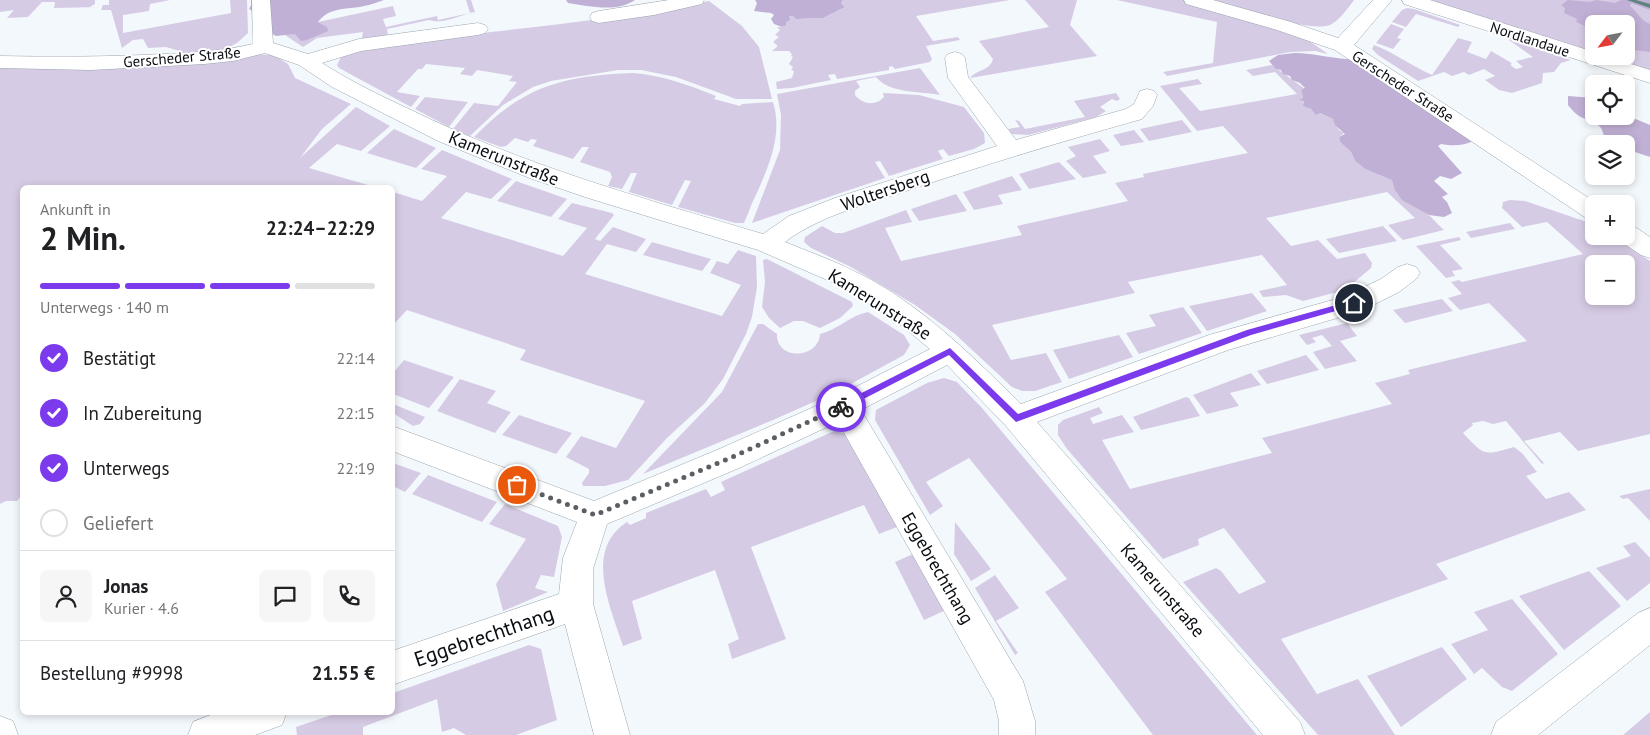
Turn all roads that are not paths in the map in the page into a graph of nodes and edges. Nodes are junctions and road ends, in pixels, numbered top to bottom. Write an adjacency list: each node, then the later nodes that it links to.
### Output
1 (261, 0): 9 (street)
2 (695, 0): 6 (street)
3 (1194, 0): 8 (street, Gerscheder Straße)
4 (1383, 0): 8 (street)
5 (1411, 0): 13 (street, Nordlandaue)
6 (599, 17)
7 (478, 29): 11 (street)
8 (1342, 46): 16 (street, Gerscheder Straße)
9 (266, 47): 11 (street, Gerscheder Straße); 12 (street, Gerscheder Straße)
10 (955, 58): 15 (street)
11 (306, 61): 18 (street, Kamerunstraße)
12 (0, 62)
13 (1650, 77)
14 (1147, 95): 15 (street, Woltersberg)
15 (1011, 148): 18 (street, Woltersberg)
16 (1585, 206)
17 (1635, 239): 19 (street)
18 (767, 244): 21 (street, Kamerunstraße)
19 (1650, 249)
20 (1407, 273): 23 (street)
21 (950, 351): 22 (street); 23 (street, Kamerunstraße)
22 (844, 406): 25 (street); 32 (street, Eggebrechthang)
23 (1016, 418): 33 (street, Kamerunstraße)
24 (395, 439): 25 (street)
25 (595, 515): 26 (street)
26 (576, 604): 28 (street, Eggebrechthang); 31 (street)
27 (1650, 624): 34 (street)
28 (395, 667)
29 (261, 715): 30 (street)
30 (206, 735)
31 (612, 735)
32 (1018, 735)
33 (1287, 735)
34 (1509, 735)

